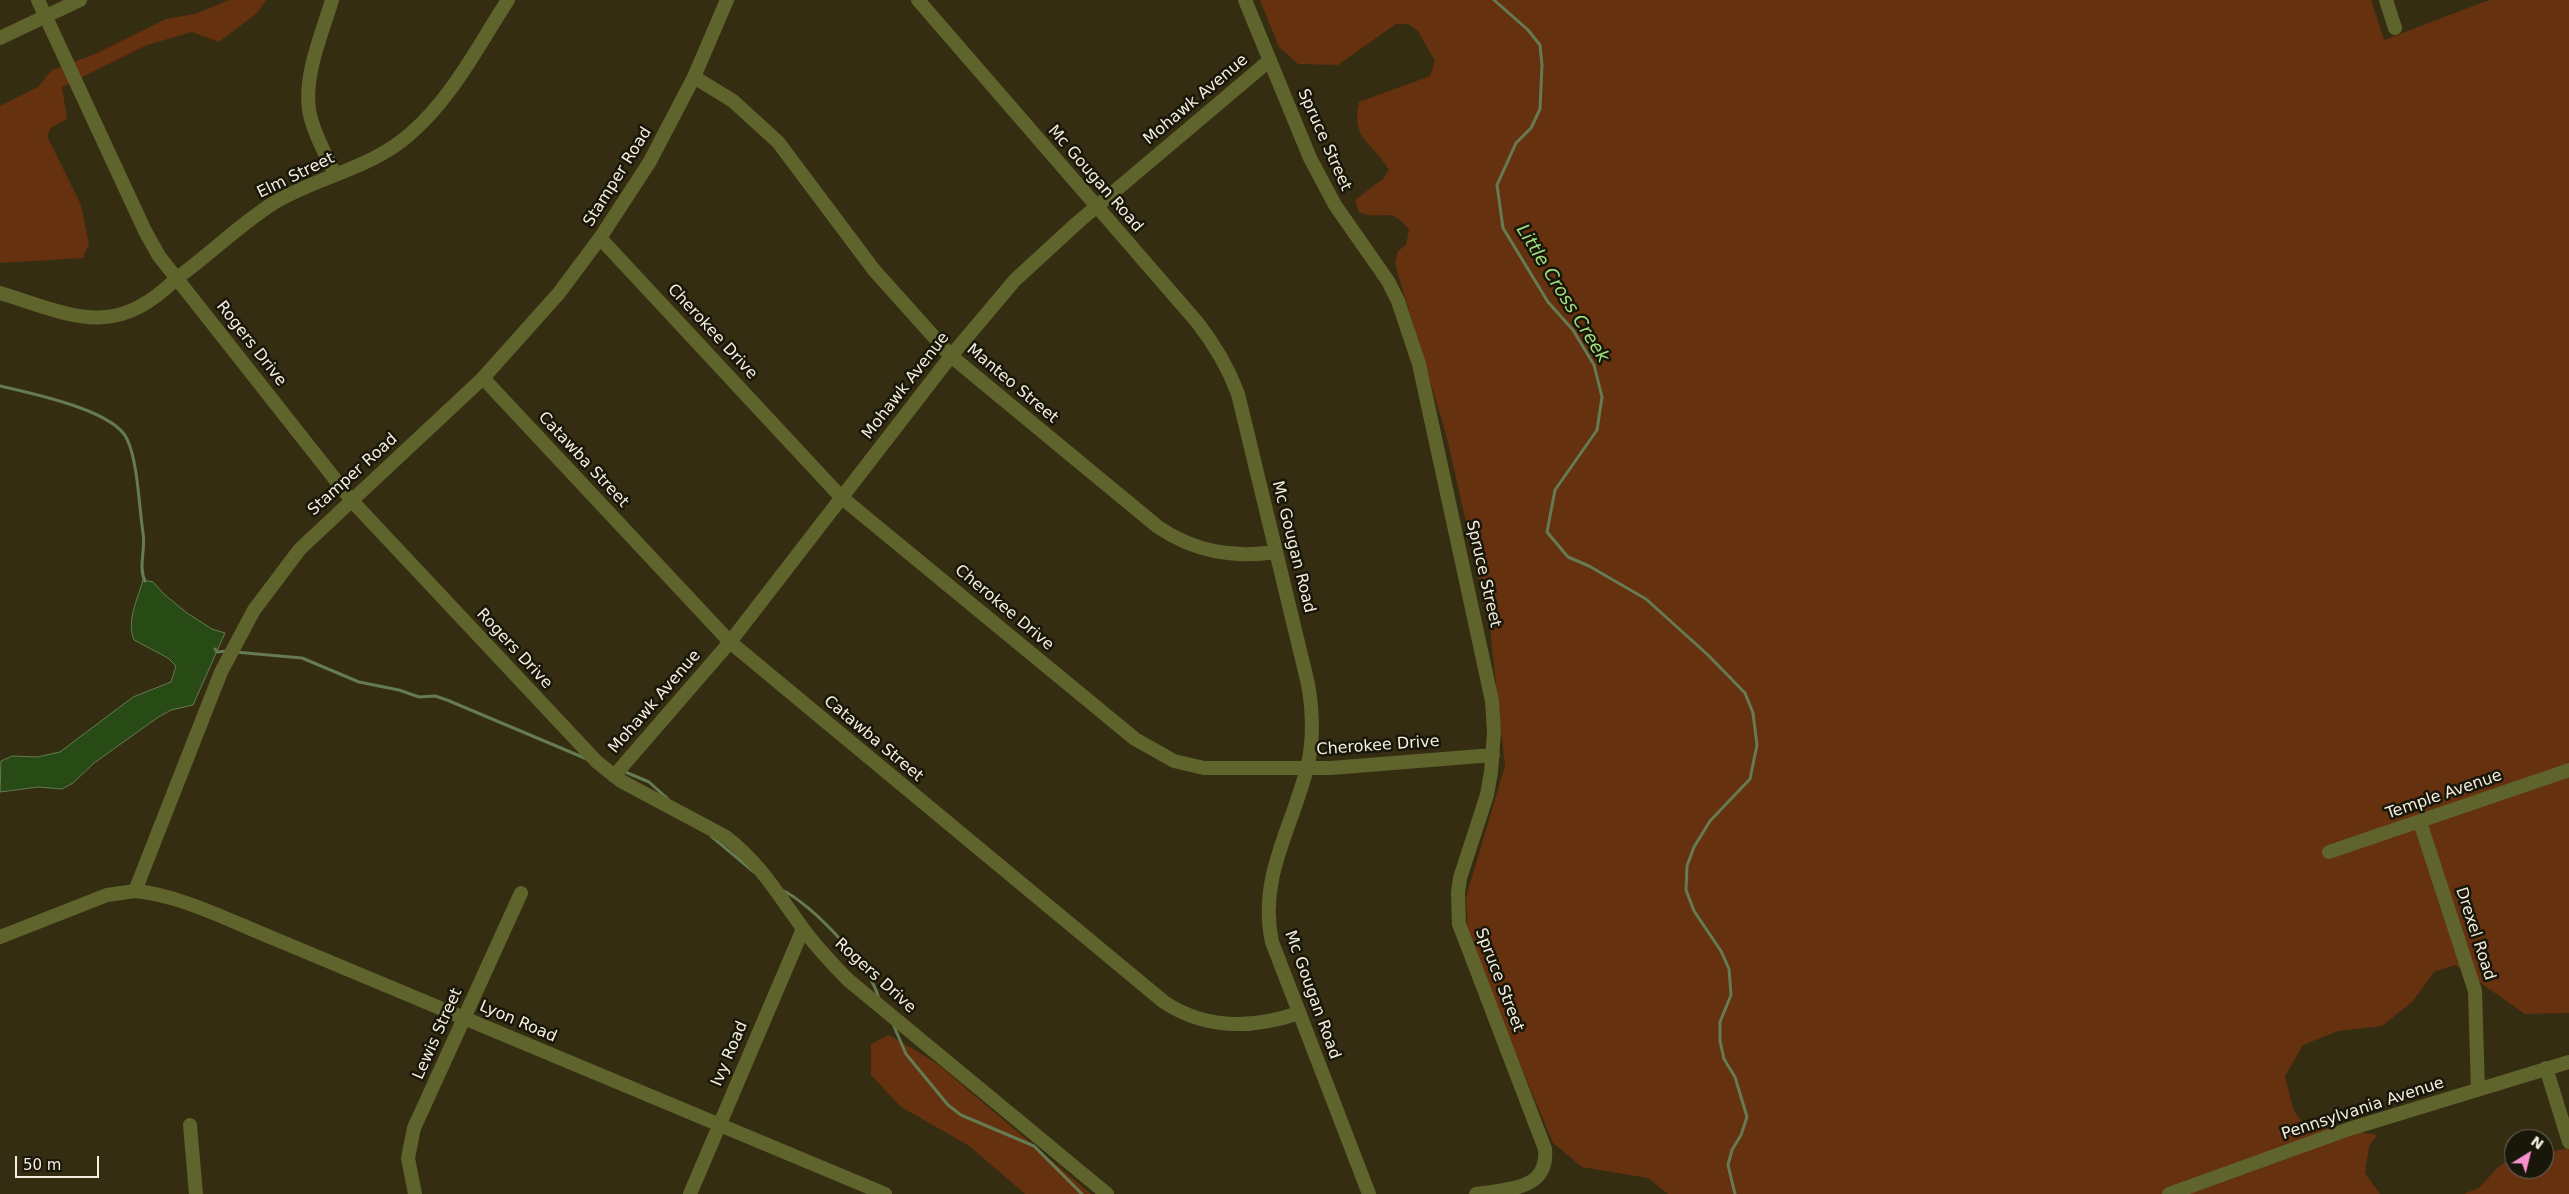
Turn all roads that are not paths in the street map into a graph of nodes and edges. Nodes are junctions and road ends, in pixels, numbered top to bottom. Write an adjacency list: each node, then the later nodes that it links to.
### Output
1 (38, 0): 9 (street, Rogers Drive)
2 (80, 0): 9 (street)
3 (332, 0): 14 (street)
4 (508, 0): 14 (street, Elm Street)
5 (727, 0): 13 (street, Stamper Road)
6 (918, 0): 15 (street, Mc Gougan Road)
7 (1245, 0): 12 (street, Spruce Street)
8 (2386, 0): 10 (street)
9 (45, 16): 11 (street); 17 (street, Rogers Drive)
10 (2395, 28)
11 (0, 38)
12 (1270, 60): 15 (street, Mohawk Avenue); 25 (street, Spruce Street)
13 (694, 76): 16 (street, Stamper Road); 19 (street, Manteo Street)
14 (335, 175): 17 (street, Elm Street)
15 (1097, 208): 19 (street, Mohawk Avenue); 23 (street, Mc Gougan Road)
16 (600, 238): 20 (street, Stamper Road); 21 (street, Cherokee Drive)
17 (176, 278): 18 (street, Elm Street); 22 (street, Rogers Drive)
18 (0, 293)
19 (951, 356): 21 (street, Mohawk Avenue); 23 (street, Manteo Street)
20 (483, 378): 22 (street, Stamper Road); 24 (street, Catawba Street)
21 (841, 496): 24 (street, Mohawk Avenue); 26 (street, Cherokee Drive)
22 (353, 502): 28 (street, Rogers Drive); 31 (street, Stamper Road)
23 (1276, 552): 26 (street, Mc Gougan Road)
24 (730, 642): 28 (street, Mohawk Avenue); 35 (street, Catawba Street)
25 (1493, 754): 26 (street, Cherokee Drive); 49 (street, Spruce Street)
26 (1307, 768): 35 (street, Mc Gougan Road)
27 (2569, 770): 29 (street, Temple Avenue)
28 (614, 776): 33 (street, Rogers Drive)
29 (2420, 822): 30 (street, Temple Avenue); 39 (street, Drexel Road)
30 (2329, 852)
31 (135, 891): 34 (street); 36 (street, Lyon Road)
32 (521, 893): 36 (street, Lewis Street)
33 (803, 929): 40 (street, Ivy Road); 47 (street, Rogers Drive)
34 (0, 937)
35 (1299, 1013): 48 (street, Mc Gougan Road)
36 (464, 1018): 40 (street, Lyon Road); 44 (street, Lewis Street)
37 (2569, 1062): 38 (street, Pennsylvania Avenue)
38 (2546, 1068): 39 (street, Pennsylvania Avenue); 42 (street)
39 (2478, 1090): 50 (street, Pennsylvania Avenue)
40 (719, 1125): 45 (street, Ivy Road); 46 (street, Lyon Road)
41 (190, 1126): 43 (street)
42 (2569, 1142)
43 (196, 1194)
44 (415, 1194)
45 (690, 1194)
46 (885, 1194)
47 (1107, 1194)
48 (1369, 1194)
49 (1476, 1194)
50 (2169, 1194)

